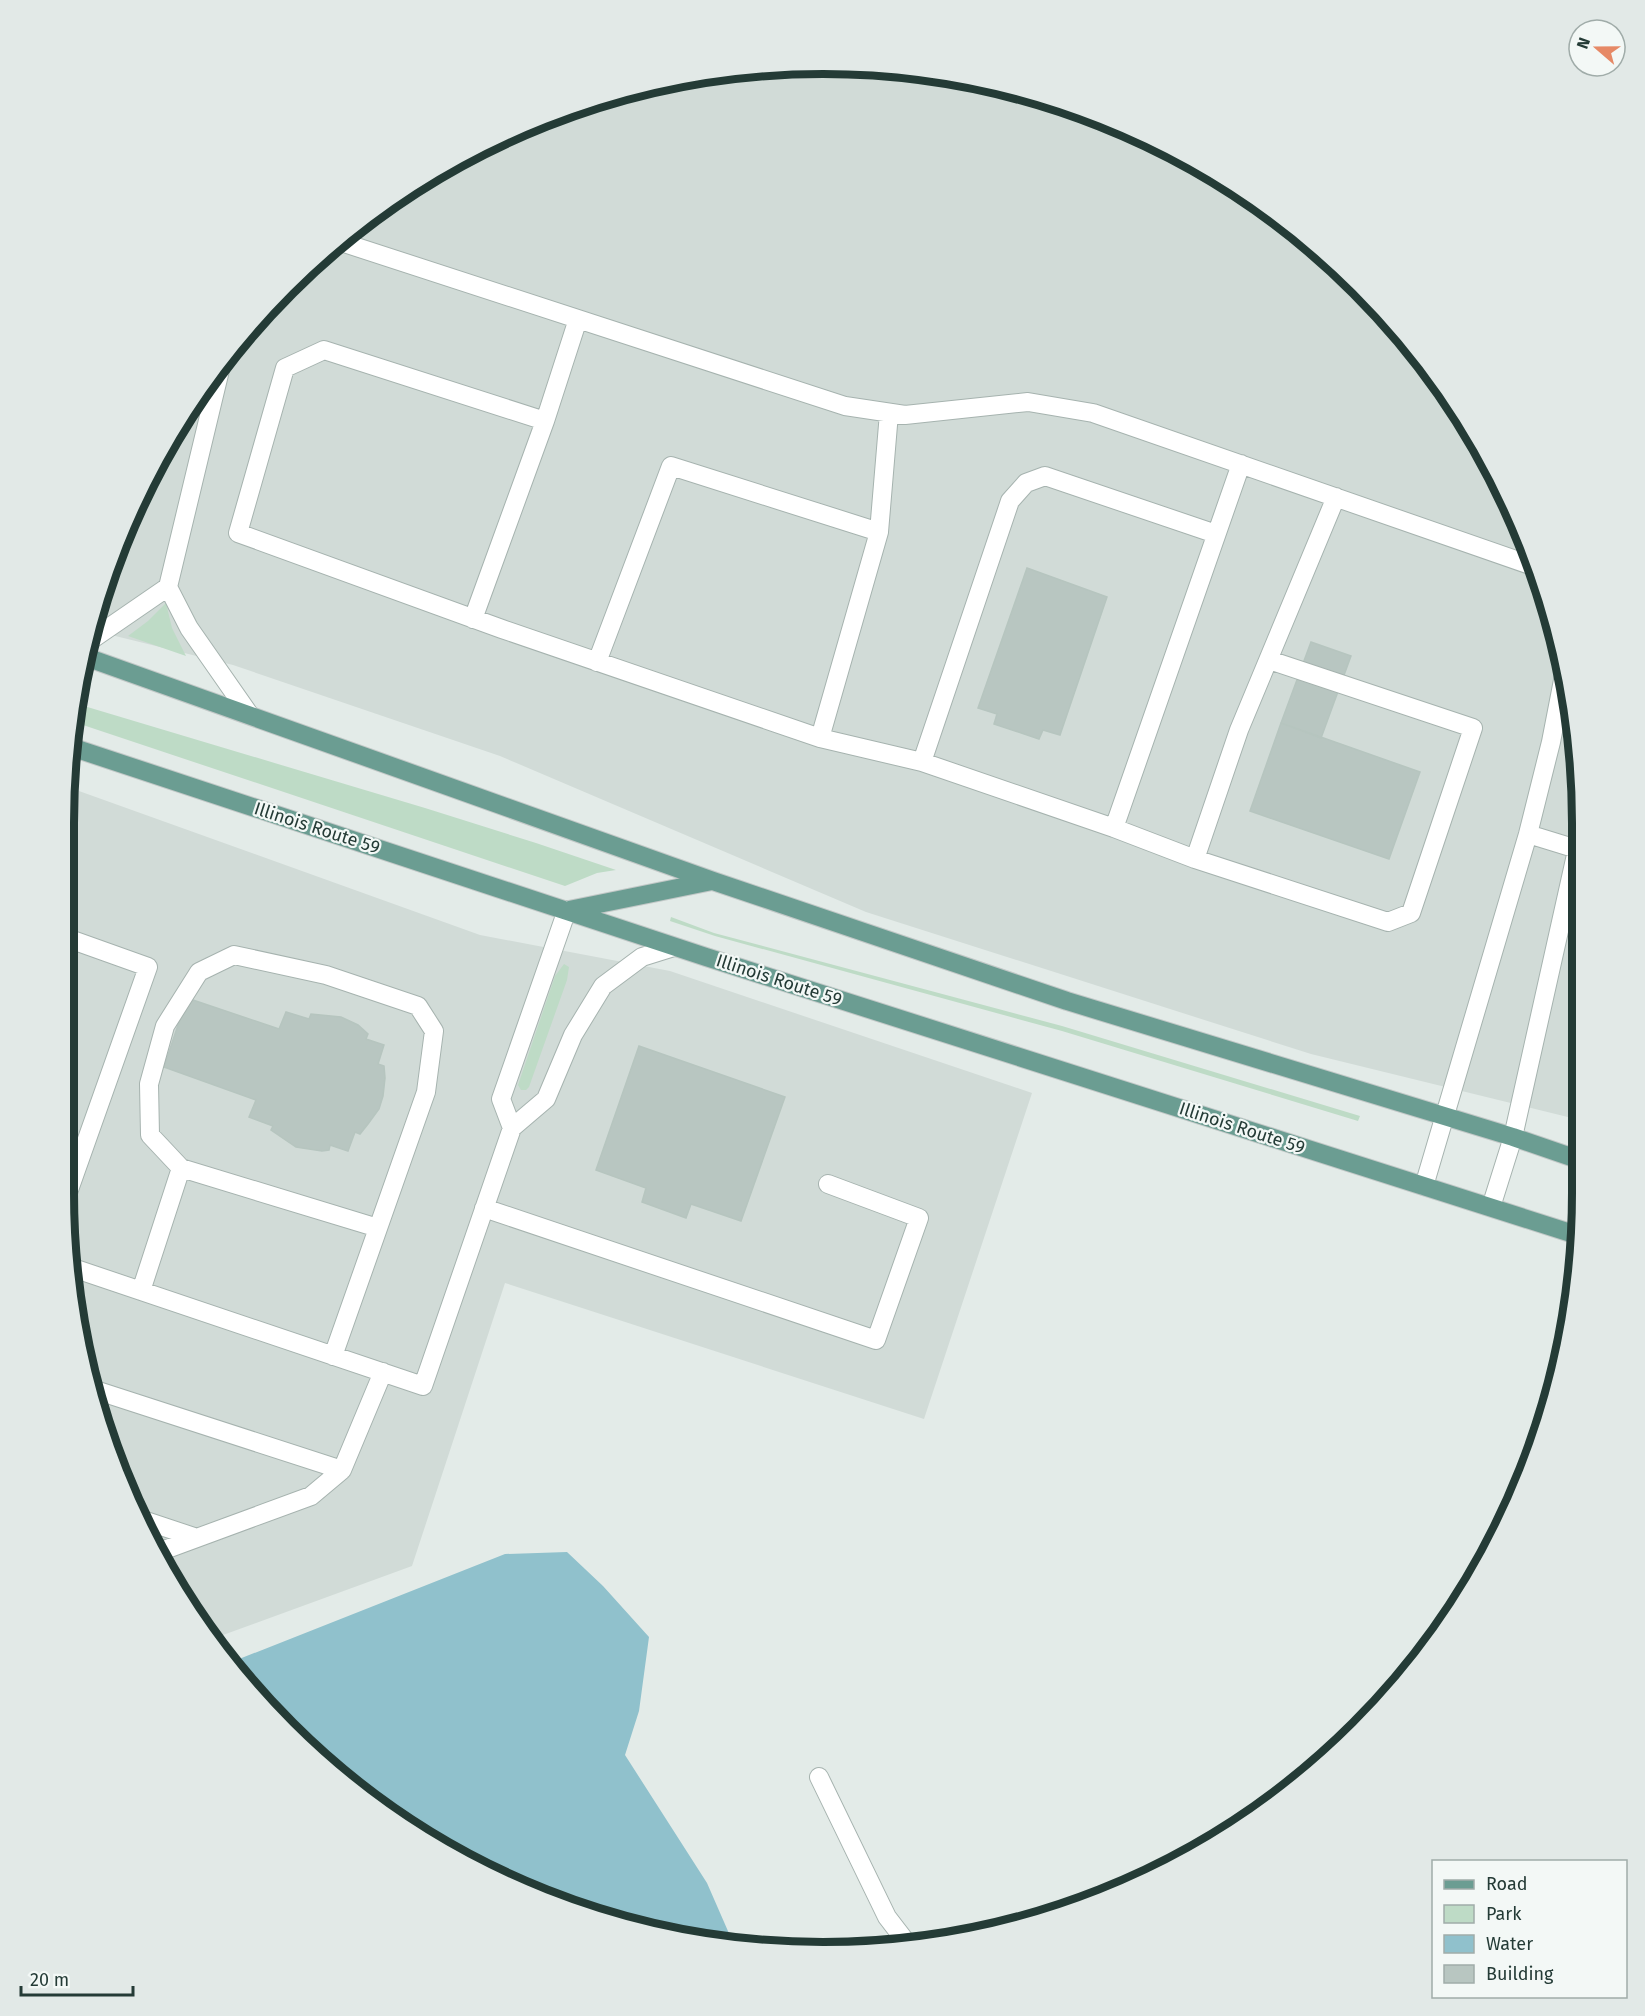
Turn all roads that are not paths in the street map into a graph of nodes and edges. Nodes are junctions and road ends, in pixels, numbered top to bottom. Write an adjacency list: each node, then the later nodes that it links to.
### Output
1 (347, 244): 2 (street)
2 (578, 319): 4 (street); 5 (street)
3 (217, 382): 11 (street)
4 (889, 413): 6 (street); 8 (street)
5 (545, 421): 12 (street); 12 (street)
6 (1241, 464): 7 (street); 9 (street)
7 (1336, 497): 10 (street); 15 (street)
8 (879, 532): 16 (street); 19 (street)
9 (1216, 534): 21 (street); 22 (street)
10 (1525, 563)
11 (168, 587): 13 (street); 18 (street)
12 (473, 619): 16 (street)
13 (98, 635)
14 (92, 659): 18 (main road)
15 (1269, 660): 25 (street); 25 (street)
16 (597, 662): 19 (street)
17 (1560, 695): 23 (street)
18 (249, 714): 26 (main road)
19 (820, 738): 21 (street)
20 (78, 749): 28 (main road, Illinois Route 59)
21 (922, 762): 22 (street)
22 (1114, 828): 25 (street)
23 (1528, 834): 24 (street); 31 (street)
24 (1572, 844)
25 (1195, 859)
26 (713, 880): 28 (main road); 31 (main road)
27 (1572, 881): 33 (street)
28 (567, 910): 30 (main road, Illinois Route 59); 32 (street)
29 (74, 941): 35 (street)
30 (674, 947): 32 (street); 38 (main road, Illinois Route 59)
31 (1445, 1118): 33 (main road); 38 (street)
32 (512, 1128): 40 (street)
33 (1513, 1137): 34 (main road); 39 (street)
34 (1572, 1157)
35 (74, 1164)
36 (181, 1168): 41 (street); 41 (street); 44 (street)
37 (828, 1184): 40 (street)
38 (1424, 1186): 39 (main road, Illinois Route 59)
39 (1491, 1207): 42 (main road, Illinois Route 59)
40 (484, 1208): 46 (street)
41 (378, 1228): 45 (street)
42 (1570, 1233)
43 (78, 1270): 44 (street)
44 (141, 1291): 45 (street)
45 (333, 1356): 46 (street)
46 (383, 1372): 48 (street)
47 (100, 1392): 48 (street)
48 (342, 1470): 50 (street)
49 (150, 1522): 50 (street)
50 (197, 1538): 51 (street)
51 (164, 1550)
52 (819, 1777): 53 (street)
53 (904, 1938)

